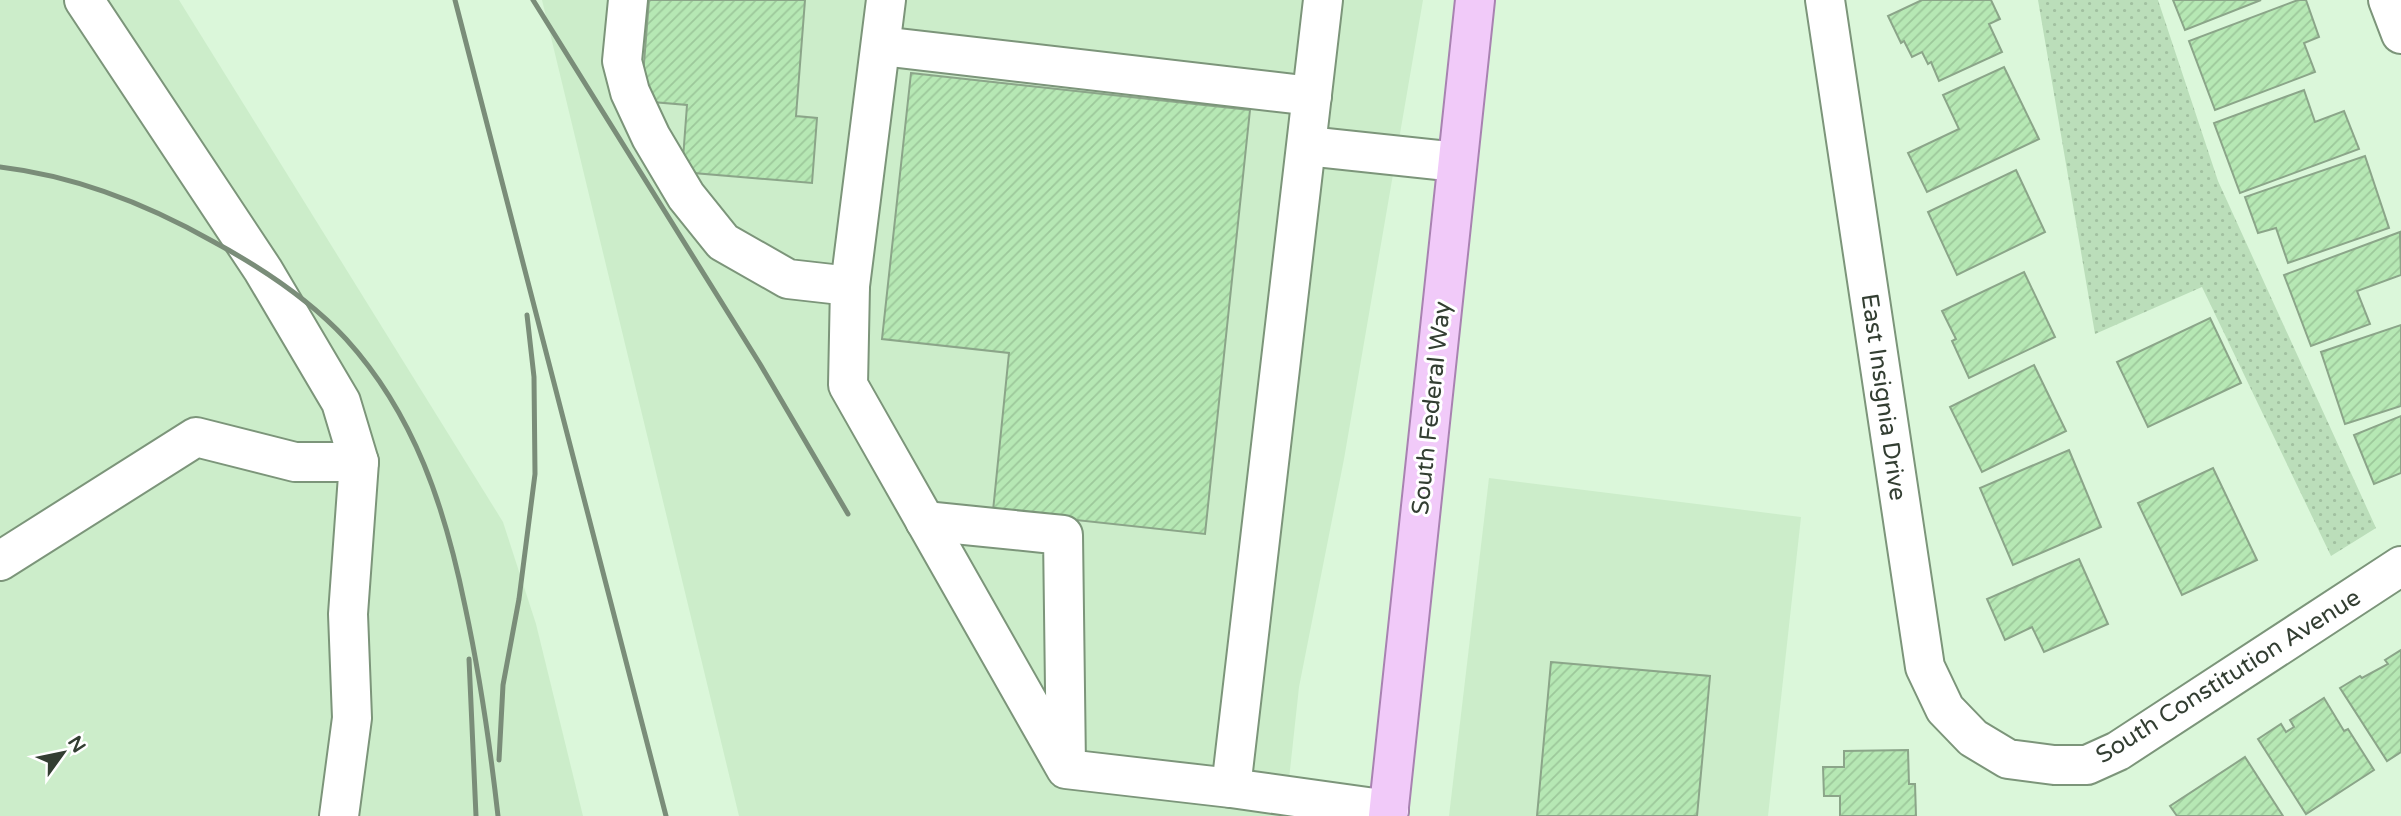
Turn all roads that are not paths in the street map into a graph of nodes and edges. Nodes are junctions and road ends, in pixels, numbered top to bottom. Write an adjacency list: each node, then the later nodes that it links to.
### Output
1 (84, 0): 14 (street)
2 (628, 0): 13 (street)
3 (886, 0): 9 (street)
4 (1323, 0): 10 (street)
5 (1475, 0): 12 (main road, South Federal Way)
6 (1825, 0): 18 (street, East Insignia Drive)
7 (2388, 0): 8 (street)
8 (2401, 34)
9 (881, 46): 10 (street); 13 (street)
10 (1312, 96): 11 (street)
11 (1307, 146): 12 (street); 20 (street)
12 (1457, 162): 21 (main road, South Federal Way)
13 (850, 286): 15 (street)
14 (359, 461): 16 (street); 22 (street)
15 (925, 521): 19 (street); 19 (street)
16 (0, 562)
17 (2401, 566): 18 (street, South Constitution Avenue)
18 (2008, 759)
19 (1066, 769): 20 (street)
20 (1231, 788): 21 (street)
21 (1388, 813)
22 (339, 816)

